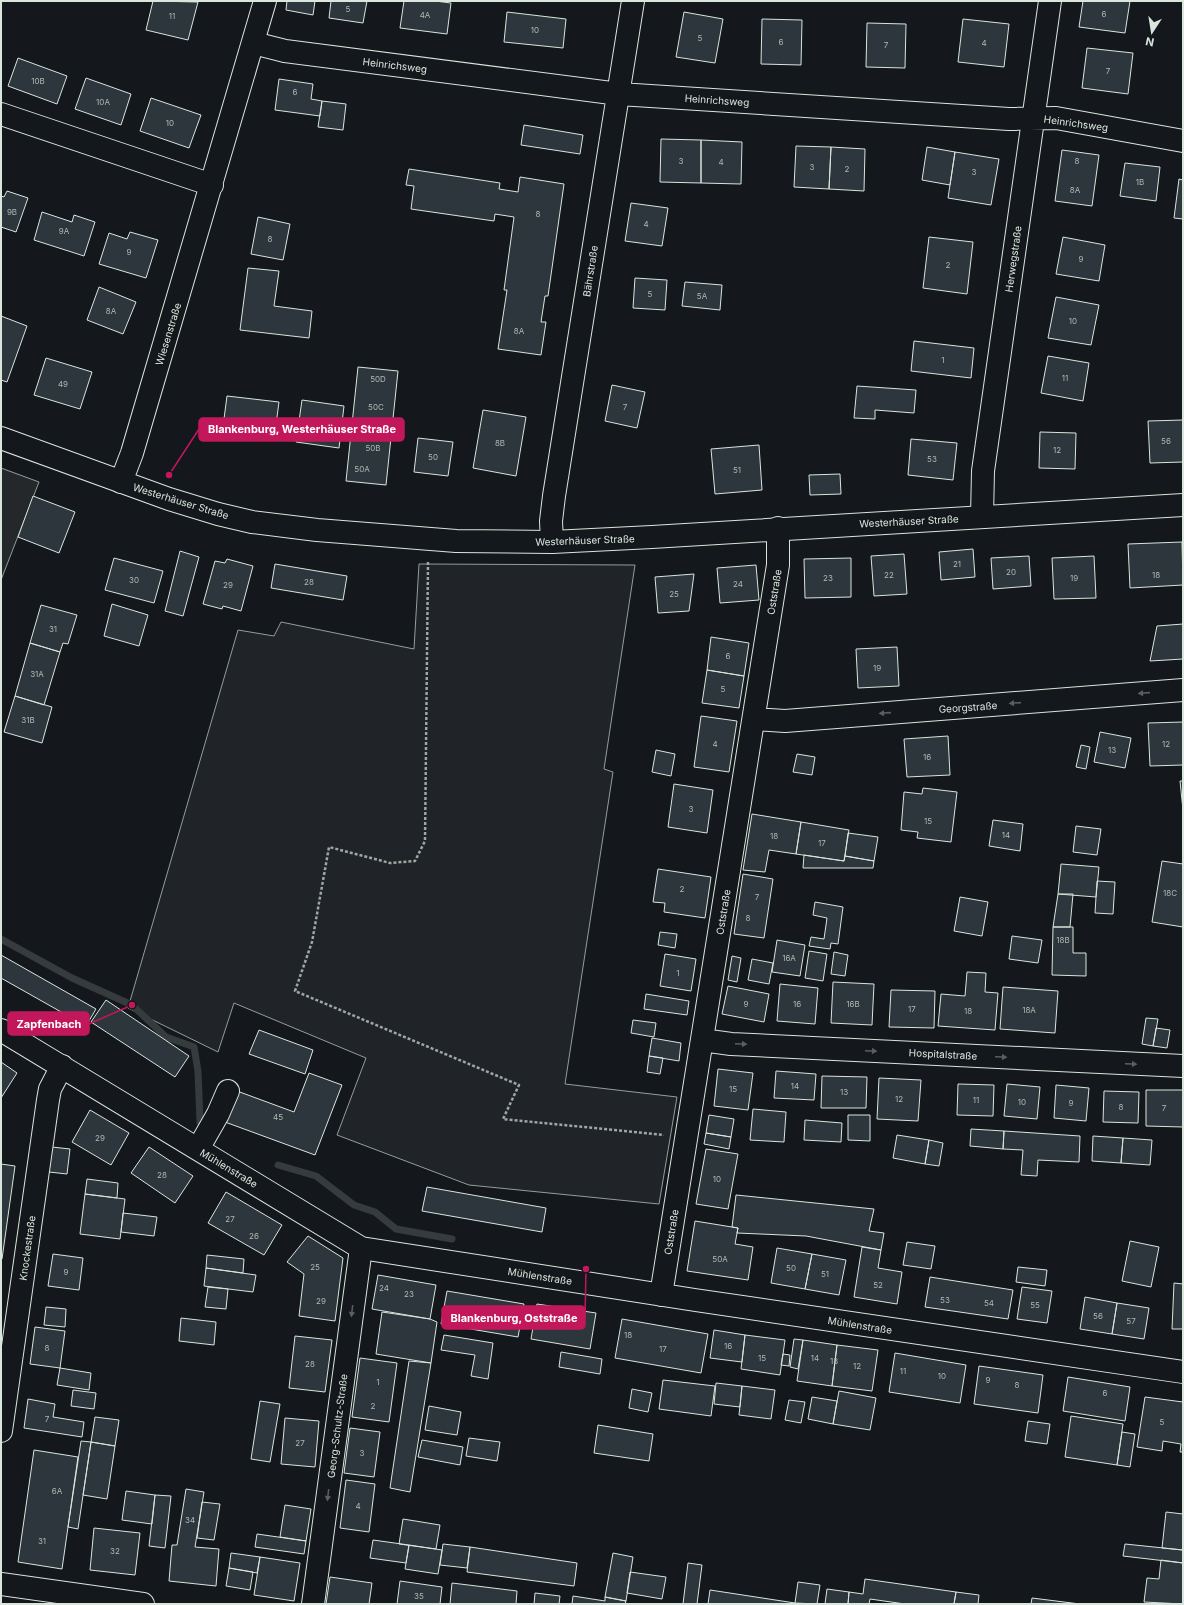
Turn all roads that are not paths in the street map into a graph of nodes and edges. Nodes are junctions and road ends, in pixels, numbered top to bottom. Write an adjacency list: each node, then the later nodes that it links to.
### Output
1 (266, 1): 4 (street, Wiesenstraße)
2 (633, 1): 5 (street, Bährstraße)
3 (1050, 1): 7 (street, Herwegstraße)
4 (253, 43): 5 (street, Heinrichsweg); 9 (street, Wiesenstraße)
5 (618, 94): 7 (street, Heinrichsweg); 15 (street, Bährstraße)
6 (1, 114): 9 (street)
7 (1033, 118): 8 (street, Heinrichsweg); 13 (street, Herwegstraße)
8 (1183, 141)
9 (212, 185): 11 (street, Wiesenstraße)
10 (1, 438): 11 (street, Westerhäuser Straße)
11 (121, 482): 15 (street, Westerhäuser Straße)
12 (1183, 504): 13 (street, Westerhäuser Straße)
13 (982, 517): 14 (street, Westerhäuser Straße)
14 (778, 528): 15 (street, Westerhäuser Straße); 17 (street, Oststraße)
15 (552, 542)
16 (1183, 690): 17 (street, Georgstraße, one-way to 17)
17 (754, 719): 19 (street, Oststraße)
18 (1, 1030): 20 (street, Mühlenstraße)
19 (702, 1040): 21 (street, Hospitalstraße, one-way to 21); 25 (street, Oststraße)
20 (62, 1066): 23 (street, Mühlenstraße); 27 (street, Knockestraße)
21 (1183, 1066)
22 (228, 1091): 23 (street)
23 (198, 1149): 24 (street, Mühlenstraße)
24 (361, 1248): 25 (street, Mühlenstraße); 30 (street, Georg-Schultz-Straße, one-way to 30)
25 (662, 1295): 26 (street, Mühlenstraße)
26 (1183, 1372)
27 (1, 1431)
28 (1, 1584): 29 (street)
29 (143, 1604)
30 (313, 1604)

